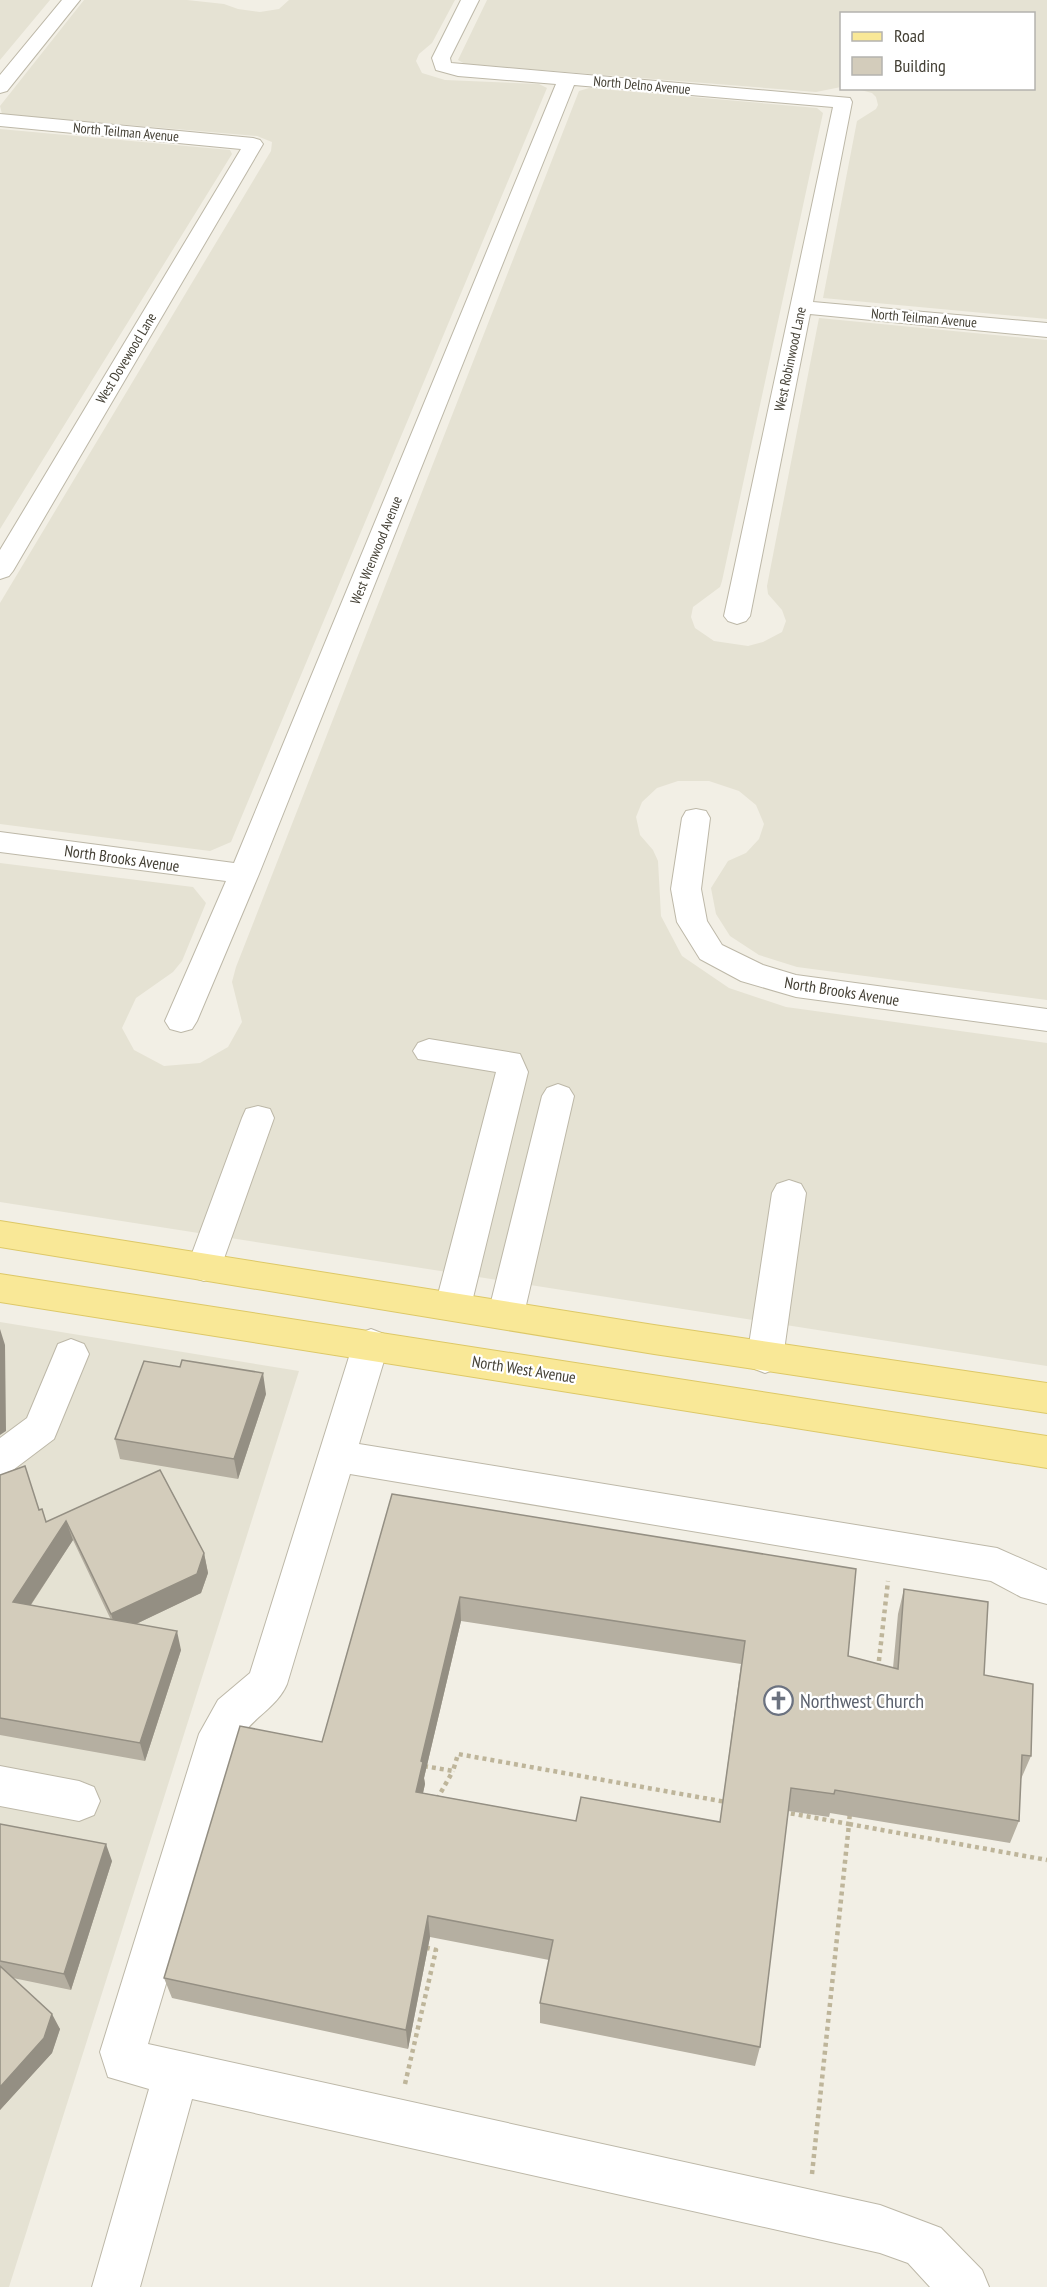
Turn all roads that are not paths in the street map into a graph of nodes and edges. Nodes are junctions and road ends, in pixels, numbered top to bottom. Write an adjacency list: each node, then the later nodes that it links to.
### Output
1 (71, 0): 4 (street)
2 (470, 0): 3 (street, North Delno Avenue)
3 (568, 78): 5 (street, North Delno Avenue); 14 (street, West Wrenwood Avenue)
4 (0, 87)
5 (843, 102): 8 (street, West Robinwood Lane)
6 (0, 120): 7 (street, North Teilman Avenue)
7 (253, 144): 10 (street, West Dovewood Lane)
8 (801, 307): 9 (street, North Teilman Avenue); 11 (street, West Robinwood Lane)
9 (1047, 330)
10 (0, 572)
11 (737, 616)
12 (696, 818): 15 (street, North Brooks Avenue)
13 (0, 842): 14 (street, North Brooks Avenue)
14 (244, 874): 16 (street, West Wrenwood Avenue)
15 (1047, 1020)
16 (181, 1021)
17 (429, 1051): 24 (street)
18 (558, 1096): 25 (street)
19 (258, 1118): 22 (street)
20 (789, 1193): 28 (street)
21 (0, 1234): 22 (main road)
22 (204, 1267): 24 (main road)
23 (0, 1288): 26 (main road, North West Avenue)
24 (453, 1306): 25 (main road)
25 (506, 1314): 28 (main road)
26 (371, 1344): 30 (main road, North West Avenue); 31 (street)
27 (71, 1354): 32 (street)
28 (765, 1358): 29 (main road)
29 (1047, 1398)
30 (1047, 1452)
31 (337, 1456): 33 (street); 36 (street)
32 (0, 1459)
33 (1047, 1587)
34 (0, 1786): 35 (street)
35 (79, 1801)
36 (177, 2072): 37 (street); 38 (street)
37 (116, 2287)
38 (965, 2287)

